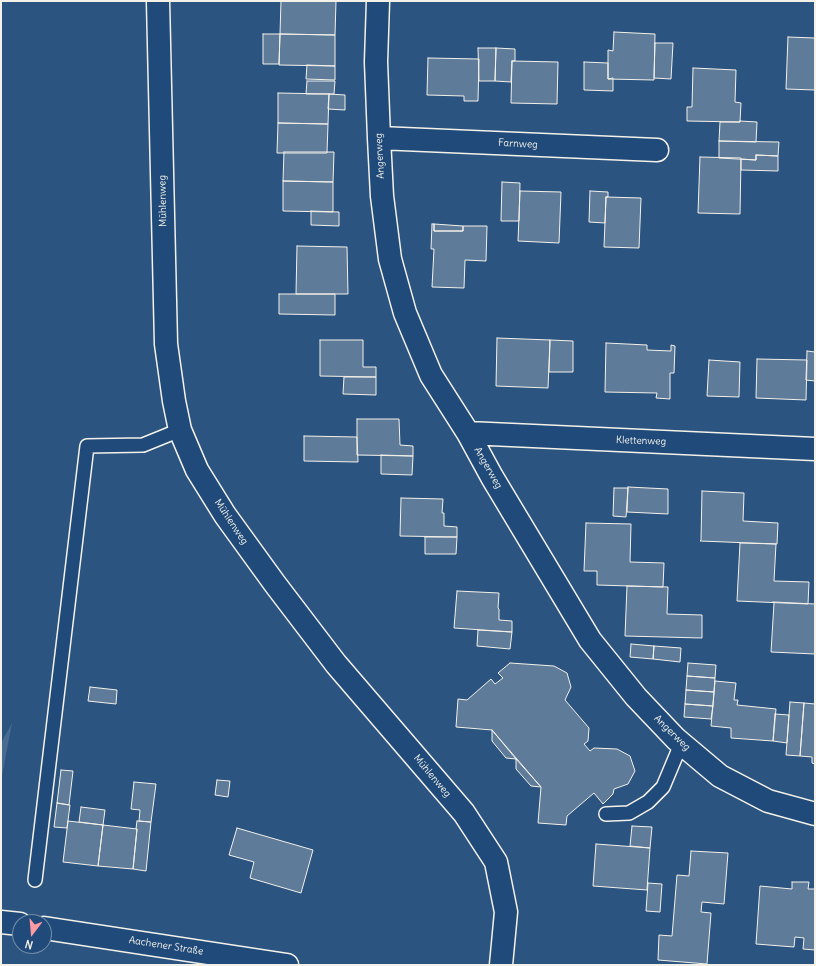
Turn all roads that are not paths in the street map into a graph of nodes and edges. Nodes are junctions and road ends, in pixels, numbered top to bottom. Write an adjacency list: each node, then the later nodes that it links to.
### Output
1 (158, 1): 5 (street, Mühlenweg)
2 (378, 1): 3 (street, Angerweg)
3 (379, 138): 4 (street, Farnweg); 6 (street, Angerweg)
4 (657, 150)
5 (180, 430): 11 (lane); 16 (street, Mühlenweg)
6 (468, 433): 7 (street, Klettenweg); 8 (street, Angerweg)
7 (815, 449)
8 (681, 744): 9 (lane); 10 (street, Angerweg)
9 (606, 814)
10 (815, 814)
11 (35, 880)
12 (1, 922): 13 (street)
13 (12, 923)
14 (52, 929): 15 (street, Aachener Straße)
15 (287, 965)
16 (501, 965)

